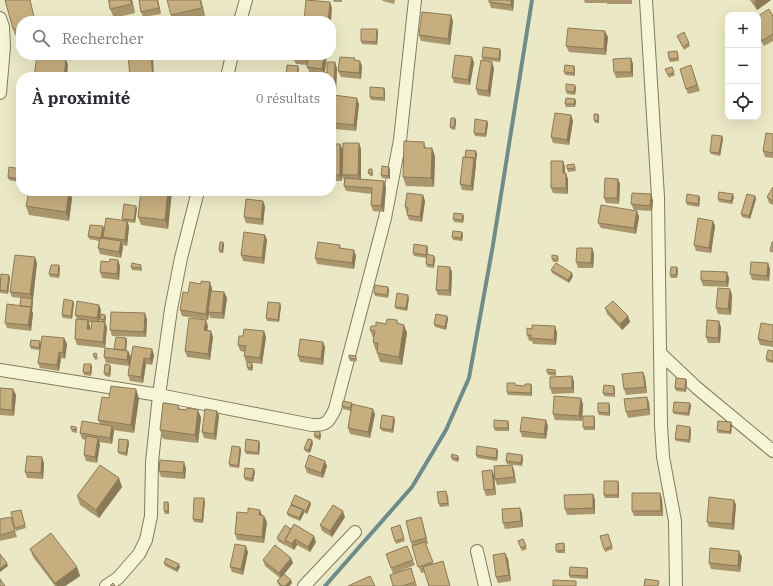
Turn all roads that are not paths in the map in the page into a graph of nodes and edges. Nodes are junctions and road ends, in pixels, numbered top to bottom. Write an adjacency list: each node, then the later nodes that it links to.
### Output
1 (246, 0): 4 (street)
2 (415, 0): 12 (street)
3 (646, 0): 10 (street)
4 (241, 16)
5 (0, 18): 8 (street)
6 (231, 60): 7 (street)
7 (228, 72)
8 (0, 93)
9 (197, 196): 12 (street)
10 (660, 353): 13 (street); 19 (street)
11 (0, 370): 12 (street)
12 (160, 395): 16 (street)
13 (773, 451)
14 (355, 532): 17 (street)
15 (477, 551): 18 (street)
16 (106, 586)
17 (304, 586)
18 (485, 586)
19 (676, 586)

